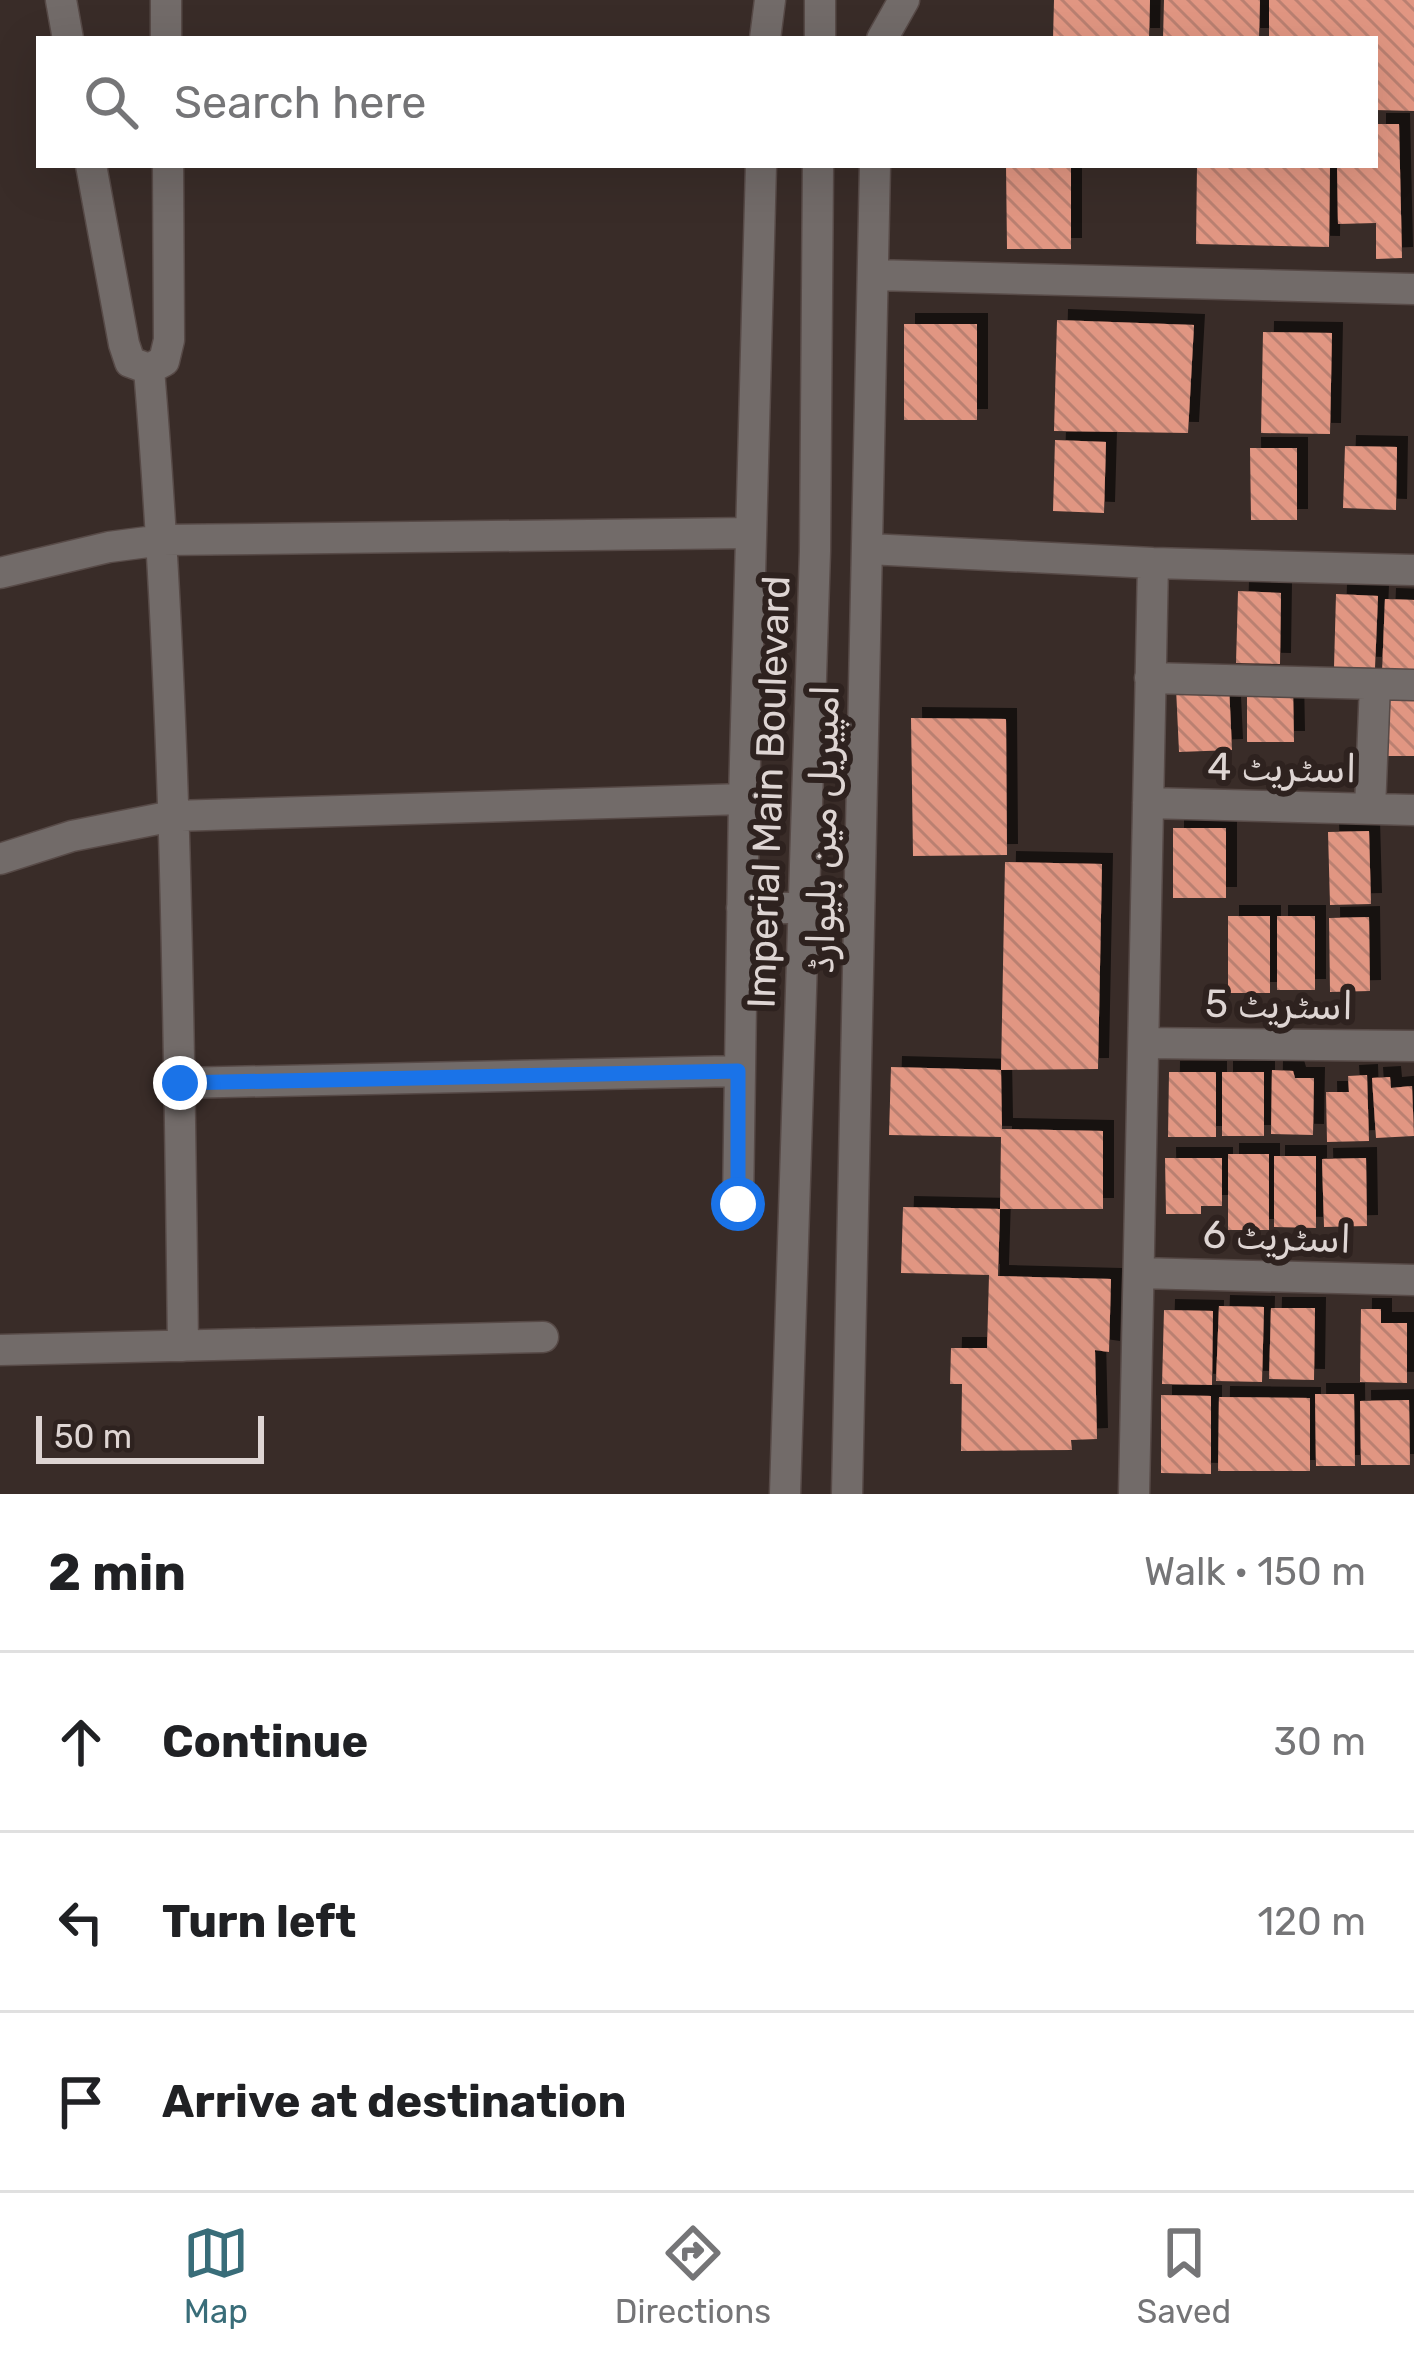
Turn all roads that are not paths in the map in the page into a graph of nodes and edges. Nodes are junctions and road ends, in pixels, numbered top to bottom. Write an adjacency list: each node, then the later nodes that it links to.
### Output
1 (61, 0): 8 (street)
2 (166, 0): 9 (street)
3 (770, 0): 10 (street)
4 (800, 0): 7 (street)
5 (877, 0): 11 (street)
6 (904, 0): 12 (street)
7 (820, 22)
8 (67, 36)
9 (166, 36)
10 (765, 36)
11 (879, 36)
12 (881, 36)
13 (92, 168): 20 (street)
14 (167, 168): 20 (street)
15 (761, 168): 21 (street)
16 (818, 168): 37 (street, Imperial Main Boulevard)
17 (875, 168): 18 (street, امپیریل مین بلیوارڈ)
18 (874, 275): 19 (street); 23 (street, امپیریل مین بلیوارڈ)
19 (1414, 289)
20 (149, 369): 22 (street)
21 (750, 533): 22 (street); 30 (street)
22 (164, 540): 26 (street); 34 (street)
23 (868, 549): 24 (street); 49 (street, امپیریل مین بلیوارڈ)
24 (1153, 563): 25 (street); 27 (street)
25 (1414, 570)
26 (0, 573)
27 (1150, 678): 28 (street); 31 (street)
28 (1375, 684): 29 (street); 32 (street)
29 (1414, 685)
30 (744, 799): 34 (street); 36 (street)
31 (1148, 803): 32 (street, اسٹریٹ 4); 38 (street)
32 (1370, 809): 33 (street, اسٹریٹ 4)
33 (1414, 810)
34 (173, 816): 35 (street); 41 (street)
35 (0, 860)
36 (742, 908): 37 (street); 40 (street)
37 (804, 908): 48 (street, Imperial Main Boulevard)
38 (1144, 1043): 39 (street, اسٹریٹ 5); 43 (street)
39 (1414, 1046)
40 (738, 1071): 41 (street); 42 (street)
41 (180, 1083): 46 (street)
42 (738, 1204)
43 (1139, 1273): 44 (street, اسٹریٹ 6); 50 (street)
44 (1414, 1280)
45 (543, 1336): 46 (street)
46 (183, 1346): 47 (street)
47 (0, 1350)
48 (785, 1494)
49 (847, 1494)
50 (1134, 1494)

